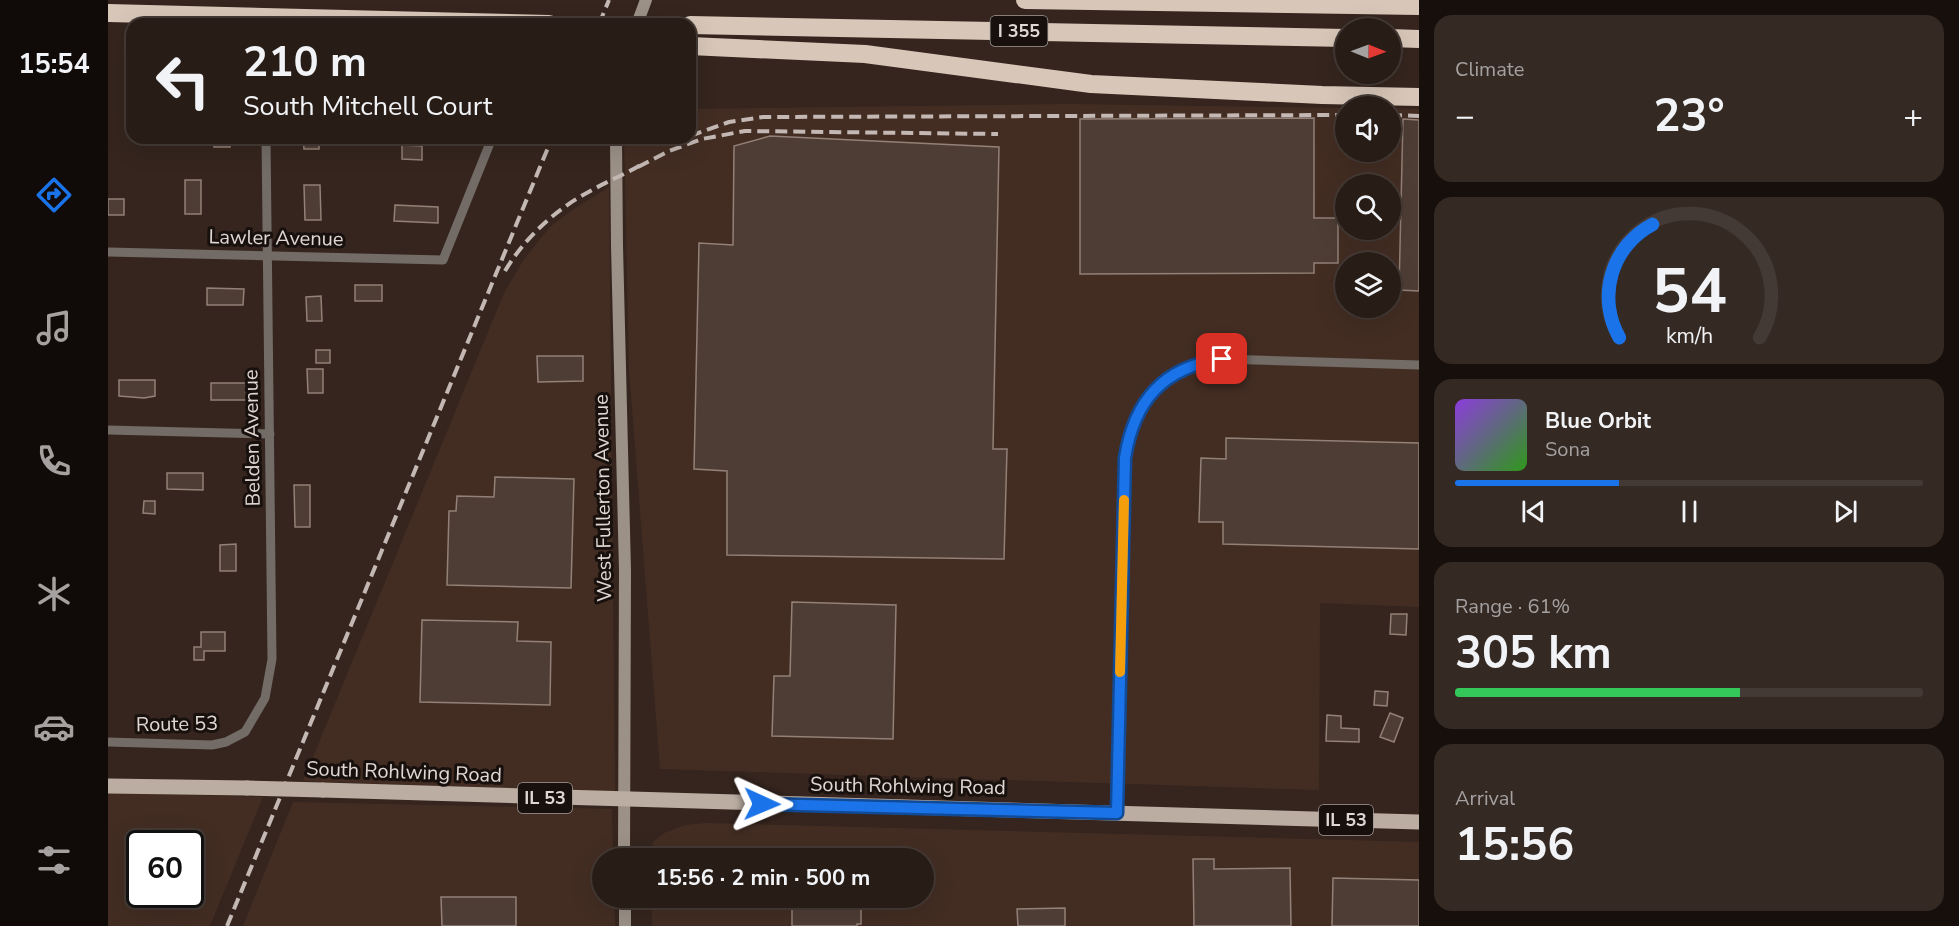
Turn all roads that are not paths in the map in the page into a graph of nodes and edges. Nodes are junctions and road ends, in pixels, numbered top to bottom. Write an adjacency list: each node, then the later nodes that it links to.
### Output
1 (646, 0): 6 (street)
2 (1025, 0): 3 (highway, I 355)
3 (1419, 6)
4 (108, 13): 5 (highway)
5 (275, 18)
6 (639, 18)
7 (696, 25): 8 (highway, I 355)
8 (1335, 38)
9 (1401, 38): 10 (highway)
10 (1419, 39)
11 (696, 46): 12 (highway)
12 (1419, 97)
13 (266, 144): 17 (street, Belden Avenue)
14 (490, 144): 17 (street, Lawler Avenue)
15 (616, 144): 24 (street, West Fullerton Avenue)
16 (108, 252): 17 (street, Lawler Avenue)
17 (268, 256): 20 (street, Belden Avenue)
18 (1419, 365): 25 (street)
19 (108, 430): 20 (street)
20 (270, 434): 21 (street, Belden Avenue)
21 (245, 732): 22 (street, Route 53)
22 (108, 742)
23 (108, 786): 24 (main road, South Rohlwing Road / IL 53, bridge)
24 (623, 800): 25 (main road, South Rohlwing Road / IL 53); 27 (street, West Fullerton Avenue)
25 (1117, 813): 26 (main road, South Rohlwing Road / IL 53)
26 (1419, 822)
27 (624, 848)
28 (625, 908): 29 (street)
29 (625, 926)

